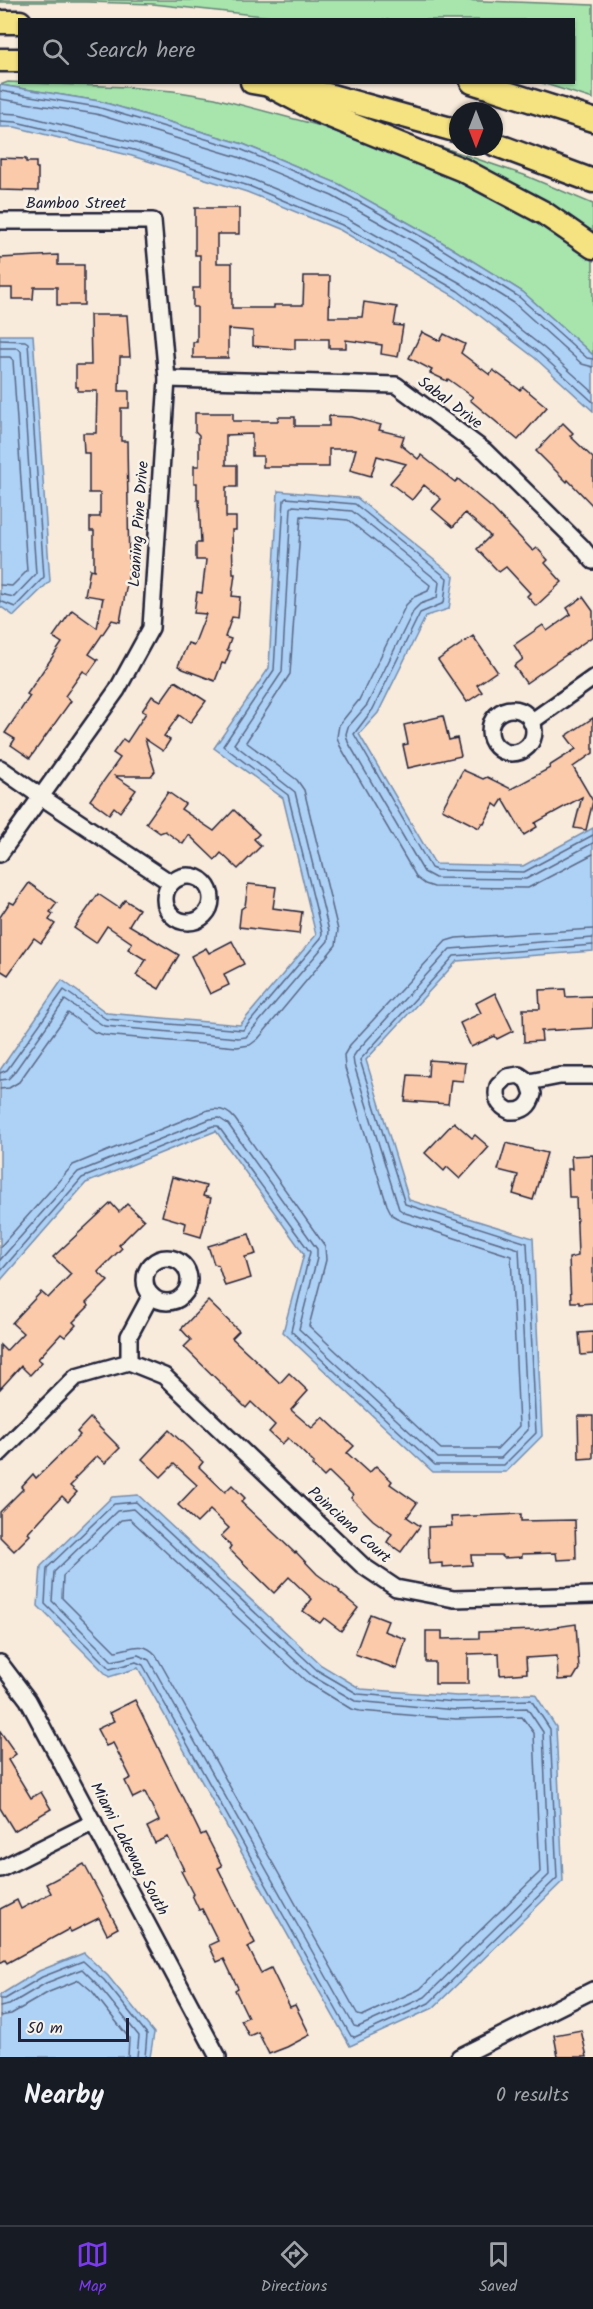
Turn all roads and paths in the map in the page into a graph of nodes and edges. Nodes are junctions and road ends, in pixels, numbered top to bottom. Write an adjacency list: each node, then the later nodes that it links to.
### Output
1 (0, 22): 2 (highway)
2 (18, 22)
3 (0, 60): 4 (highway)
4 (18, 60)
5 (260, 84): 8 (highway); 13 (highway)
6 (477, 84): 7 (highway)
7 (593, 120)
8 (449, 129)
9 (503, 147): 10 (highway)
10 (593, 181)
11 (153, 221): 12 (street, Bamboo Street); 14 (street, Leaning Pine Drive)
12 (0, 222)
13 (593, 247)
14 (167, 379): 15 (street, Sabal Drive); 19 (street, Leaning Pine Drive)
15 (593, 561)
16 (593, 678): 17 (street)
17 (531, 722)
18 (0, 768): 19 (street)
19 (40, 796): 20 (street, Leaning Pine Drive); 21 (street)
20 (0, 854)
21 (171, 882)
22 (593, 1076): 23 (street)
23 (530, 1082)
24 (151, 1295): 25 (street)
25 (129, 1362): 26 (street); 27 (street, Poinciana Court)
26 (0, 1453)
27 (593, 1594)
28 (0, 1663): 29 (street, Miami Lakeway South)
29 (94, 1821): 30 (street); 32 (street, Miami Lakeway South)
30 (0, 1869)
31 (593, 1990): 33 (street)
32 (218, 2057)
33 (459, 2057)

